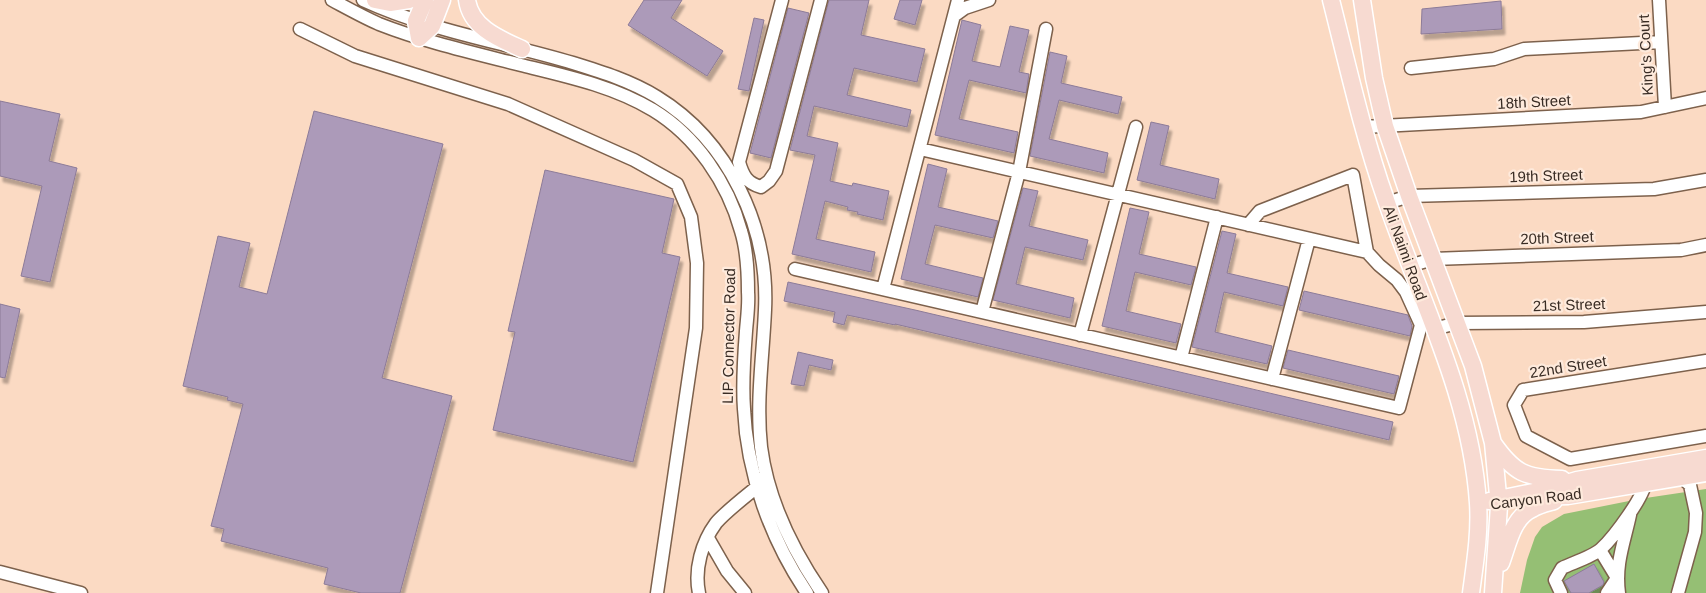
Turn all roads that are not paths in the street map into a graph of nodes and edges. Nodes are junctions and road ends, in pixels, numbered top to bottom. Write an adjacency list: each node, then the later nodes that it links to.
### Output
1 (332, 0): 19 (street, LIP Connector Road)
2 (363, 0): 16 (street, LIP Connector Road)
3 (375, 0): 4 (main road)
4 (410, 0)
5 (425, 0): 16 (main road)
6 (442, 0): 16 (main road)
7 (468, 0): 21 (main road)
8 (782, 0): 30 (street)
9 (821, 0): 30 (street)
10 (958, 0): 15 (street)
11 (988, 0): 15 (street)
12 (1331, 0): 27 (main road, Ali Naimi Road)
13 (1362, 0): 25 (main road, Ali Naimi Road)
14 (1659, 0): 20 (street, King's Court)
15 (954, 16): 28 (street)
16 (424, 24): 19 (main road); 21 (street, LIP Connector Road)
17 (300, 29): 72 (street)
18 (1046, 29): 31 (street)
19 (419, 38): 60 (street, LIP Connector Road)
20 (1661, 42): 22 (street); 24 (street, King's Court)
21 (522, 49): 29 (street, LIP Connector Road)
22 (1411, 68)
23 (1706, 98): 24 (street, 18th Street)
24 (1665, 107): 25 (street, 18th Street)
25 (1385, 126): 27 (street, 18th Street); 34 (main road, Ali Naimi Road)
26 (1136, 127): 33 (street)
27 (1363, 127): 35 (main road, Ali Naimi Road)
28 (920, 149): 31 (street); 44 (street)
29 (721, 157): 30 (street); 60 (street, LIP Connector Road)
30 (739, 162)
31 (1019, 172): 33 (street); 45 (street)
32 (1706, 180): 34 (street, 19th Street)
33 (1117, 194): 36 (street); 49 (street)
34 (1409, 196): 35 (street, 19th Street); 41 (main road, Ali Naimi Road)
35 (1387, 203): 42 (main road, Ali Naimi Road)
36 (1217, 217): 37 (street); 50 (street)
37 (1248, 225): 38 (street); 40 (street)
38 (1308, 238): 40 (street); 52 (street)
39 (1706, 245): 41 (street, 20th Street)
40 (1367, 252): 52 (street)
41 (1433, 259): 42 (street, 20th Street); 47 (main road, Ali Naimi Road)
42 (1409, 266): 48 (main road, Ali Naimi Road)
43 (795, 269): 44 (street)
44 (883, 289): 45 (street)
45 (982, 312): 49 (street)
46 (1706, 312): 47 (street, 21st Street)
47 (1457, 323): 48 (street, 21st Street); 54 (main road, Ali Naimi Road)
48 (1434, 330): 63 (main road, Ali Naimi Road)
49 (1080, 335): 50 (street)
50 (1181, 358): 52 (street)
51 (1706, 361): 53 (street, 22nd Street)
52 (1272, 379)
53 (1706, 436)
54 (1493, 443): 59 (main road); 62 (main road, Ali Naimi Road)
55 (1706, 458): 57 (main road, Canyon Road)
56 (1706, 474): 58 (main road, Canyon Road)
57 (1646, 476): 58 (main road, Canyon Road); 59 (main road, Canyon Road); 61 (main road, Canyon Road); 64 (street)
58 (1681, 477): 65 (street)
59 (1577, 480): 62 (main road, Canyon Road)
60 (762, 482): 66 (street); 75 (street, LIP Connector Road); 76 (street, LIP Connector Road)
61 (1568, 496): 62 (main road, Canyon Road); 70 (main road)
62 (1499, 502): 63 (main road, Canyon Road); 70 (main road, Ali Naimi Road)
63 (1478, 505): 77 (main road, Ali Naimi Road)
64 (1631, 512): 67 (street); 69 (street)
65 (1701, 517): 81 (street)
66 (708, 538): 73 (street); 74 (street)
67 (1600, 550): 69 (street); 78 (street)
68 (0, 572): 71 (street)
69 (1617, 578): 79 (street); 80 (street)
70 (1494, 588)
71 (82, 593)
72 (657, 593)
73 (699, 593)
74 (745, 593)
75 (807, 593)
76 (822, 593)
77 (1471, 593)
78 (1561, 593)
79 (1608, 593)
80 (1619, 593)
81 (1678, 593)

